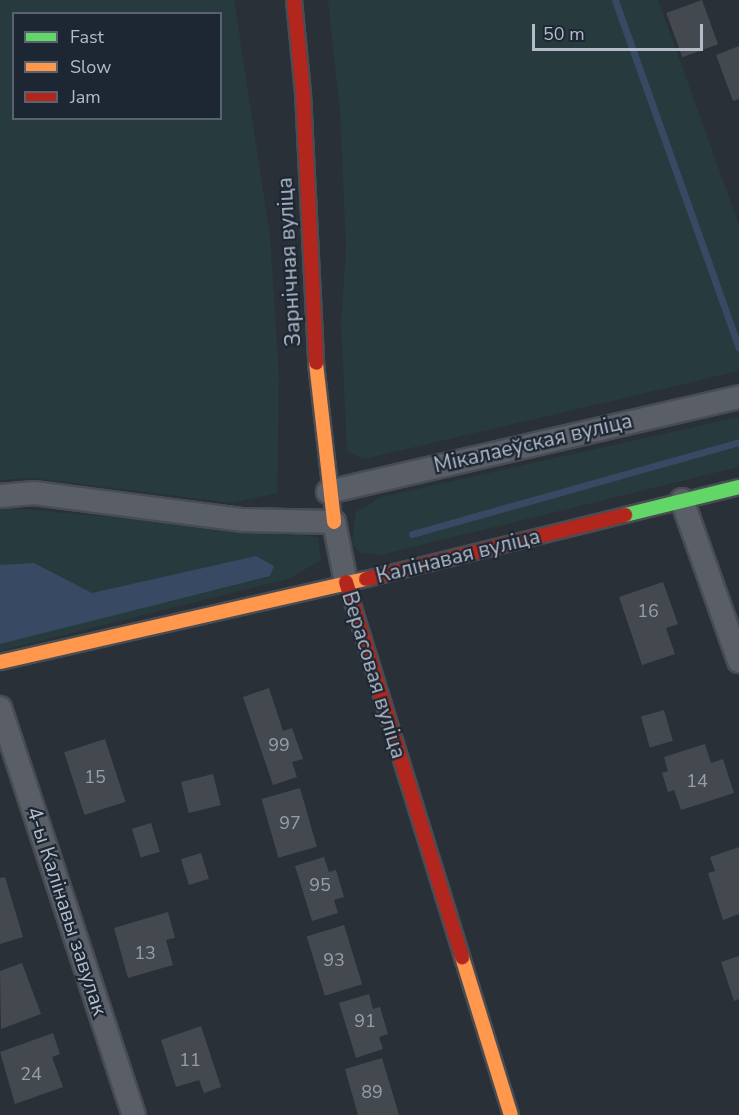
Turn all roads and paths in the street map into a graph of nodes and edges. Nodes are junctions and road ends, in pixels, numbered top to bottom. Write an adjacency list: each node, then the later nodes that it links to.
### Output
1 (294, 0): 4 (street, Зарнічная вуліца)
2 (739, 397): 4 (street, Мікалаеўская вуліца)
3 (739, 487): 6 (street, Калінавая вуліца)
4 (328, 492): 7 (street, Зарнічная вуліца)
5 (0, 496): 7 (street)
6 (682, 500): 8 (street, Калінавая вуліца); 9 (street)
7 (334, 522): 8 (street, Верасовая вуліца)
8 (346, 582): 10 (street, Калінавая вуліца); 13 (street, Верасовая вуліца)
9 (739, 660)
10 (0, 662)
11 (0, 708): 12 (street, 4-ы Калінавы завулак)
12 (134, 1115)
13 (511, 1115)

